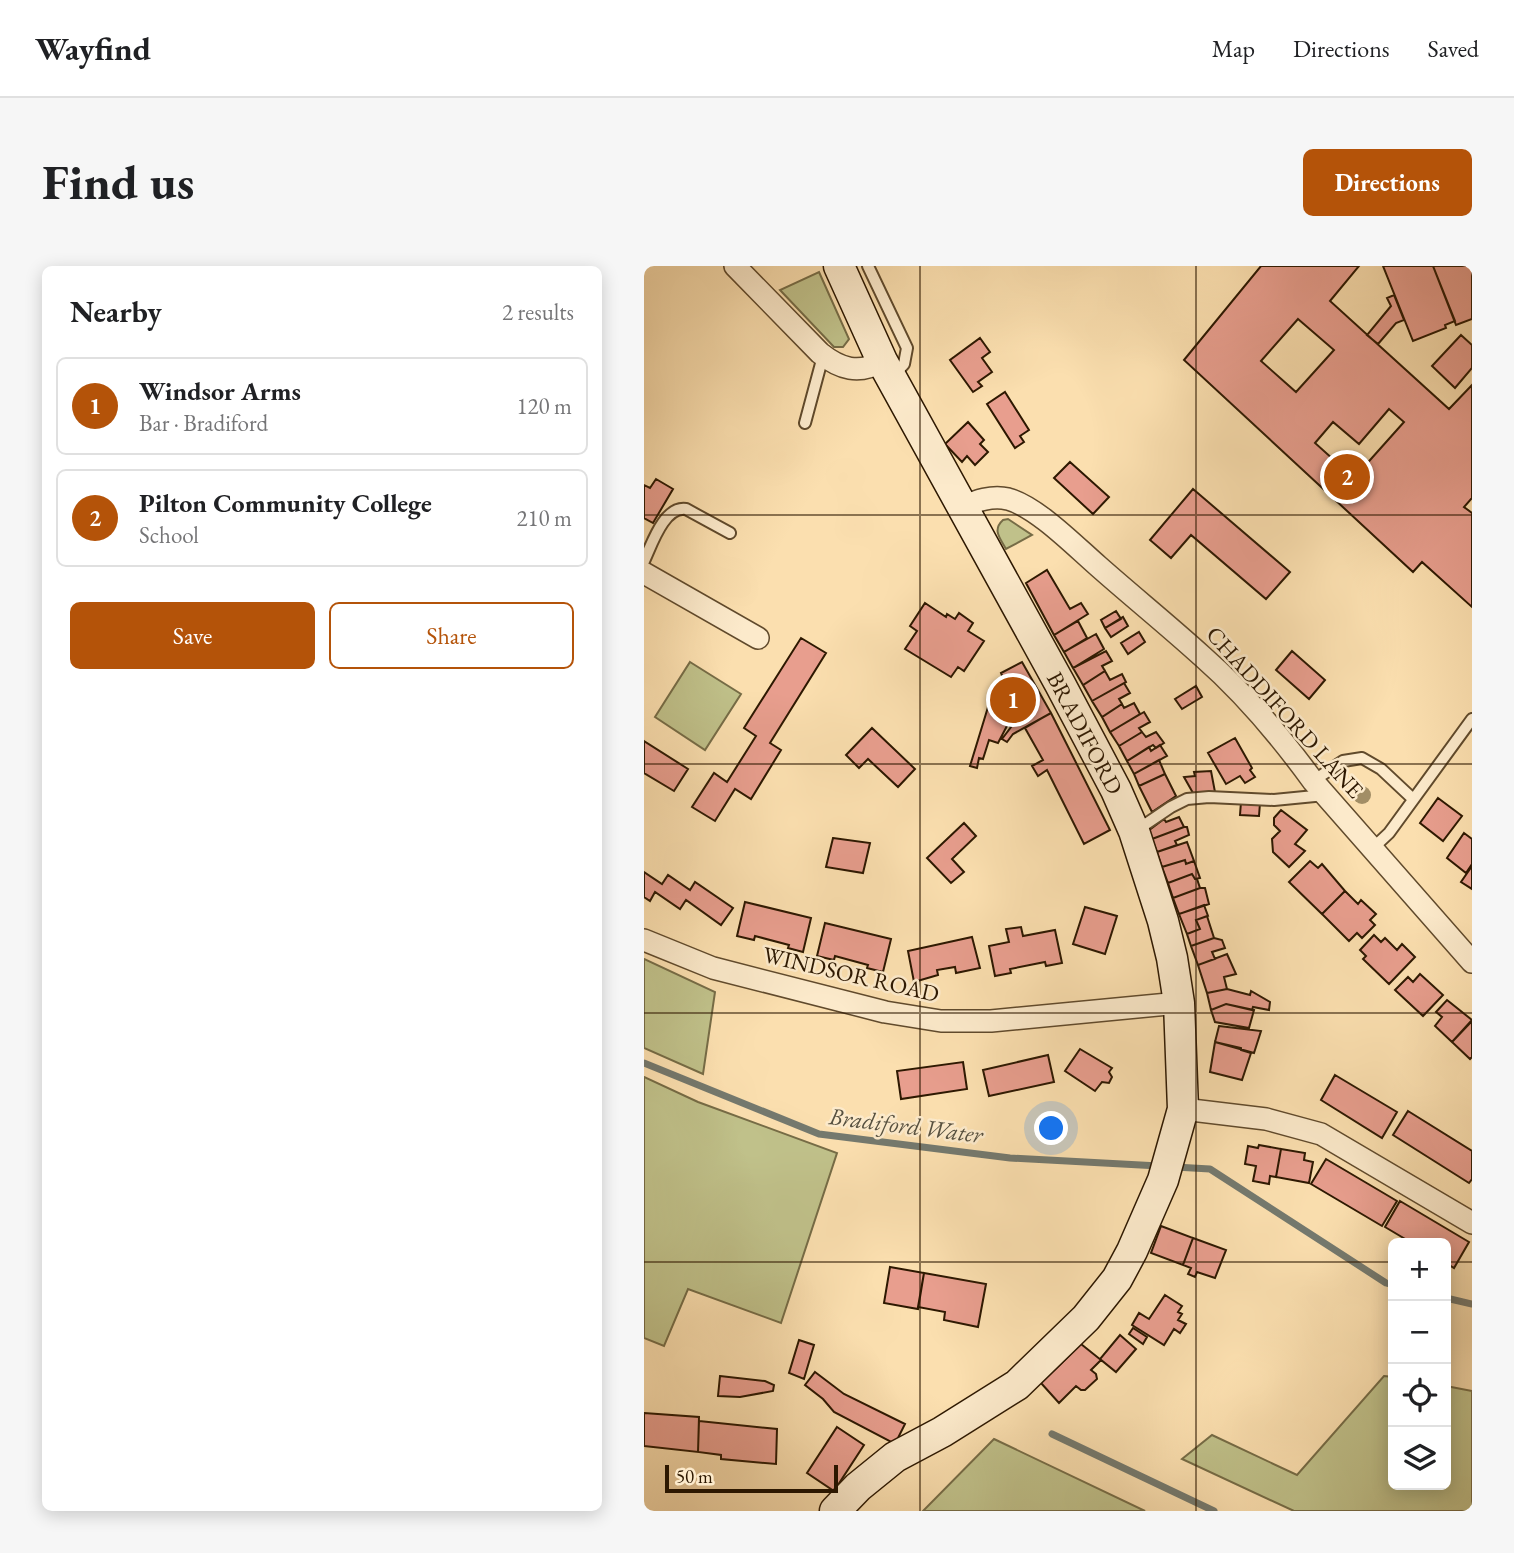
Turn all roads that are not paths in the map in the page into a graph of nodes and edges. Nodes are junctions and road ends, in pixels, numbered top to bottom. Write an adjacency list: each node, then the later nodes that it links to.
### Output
1 (736, 266): 4 (street)
2 (839, 266): 5 (street, BRADIFORD)
3 (868, 266): 5 (lane)
4 (823, 356): 5 (street); 6 (lane)
5 (887, 369): 7 (street, BRADIFORD)
6 (805, 423)
7 (962, 507): 13 (street, CHADDIFORD LANE); 15 (street, BRADIFORD)
8 (730, 533): 9 (lane)
9 (644, 561)
10 (644, 573): 11 (street)
11 (758, 638)
12 (1472, 719): 14 (lane)
13 (1319, 788): 14 (lane); 15 (lane); 16 (street, CHADDIFORD LANE)
14 (1413, 799): 16 (lane)
15 (1134, 831): 19 (street, BRADIFORD)
16 (1373, 848): 18 (street, CHADDIFORD LANE)
17 (644, 940): 19 (street, WINDSOR ROAD)
18 (1472, 962)
19 (1179, 1003): 20 (street, BRADIFORD)
20 (1183, 1109): 21 (street); 22 (street, BRADIFORD)
21 (1472, 1223)
22 (835, 1511)

